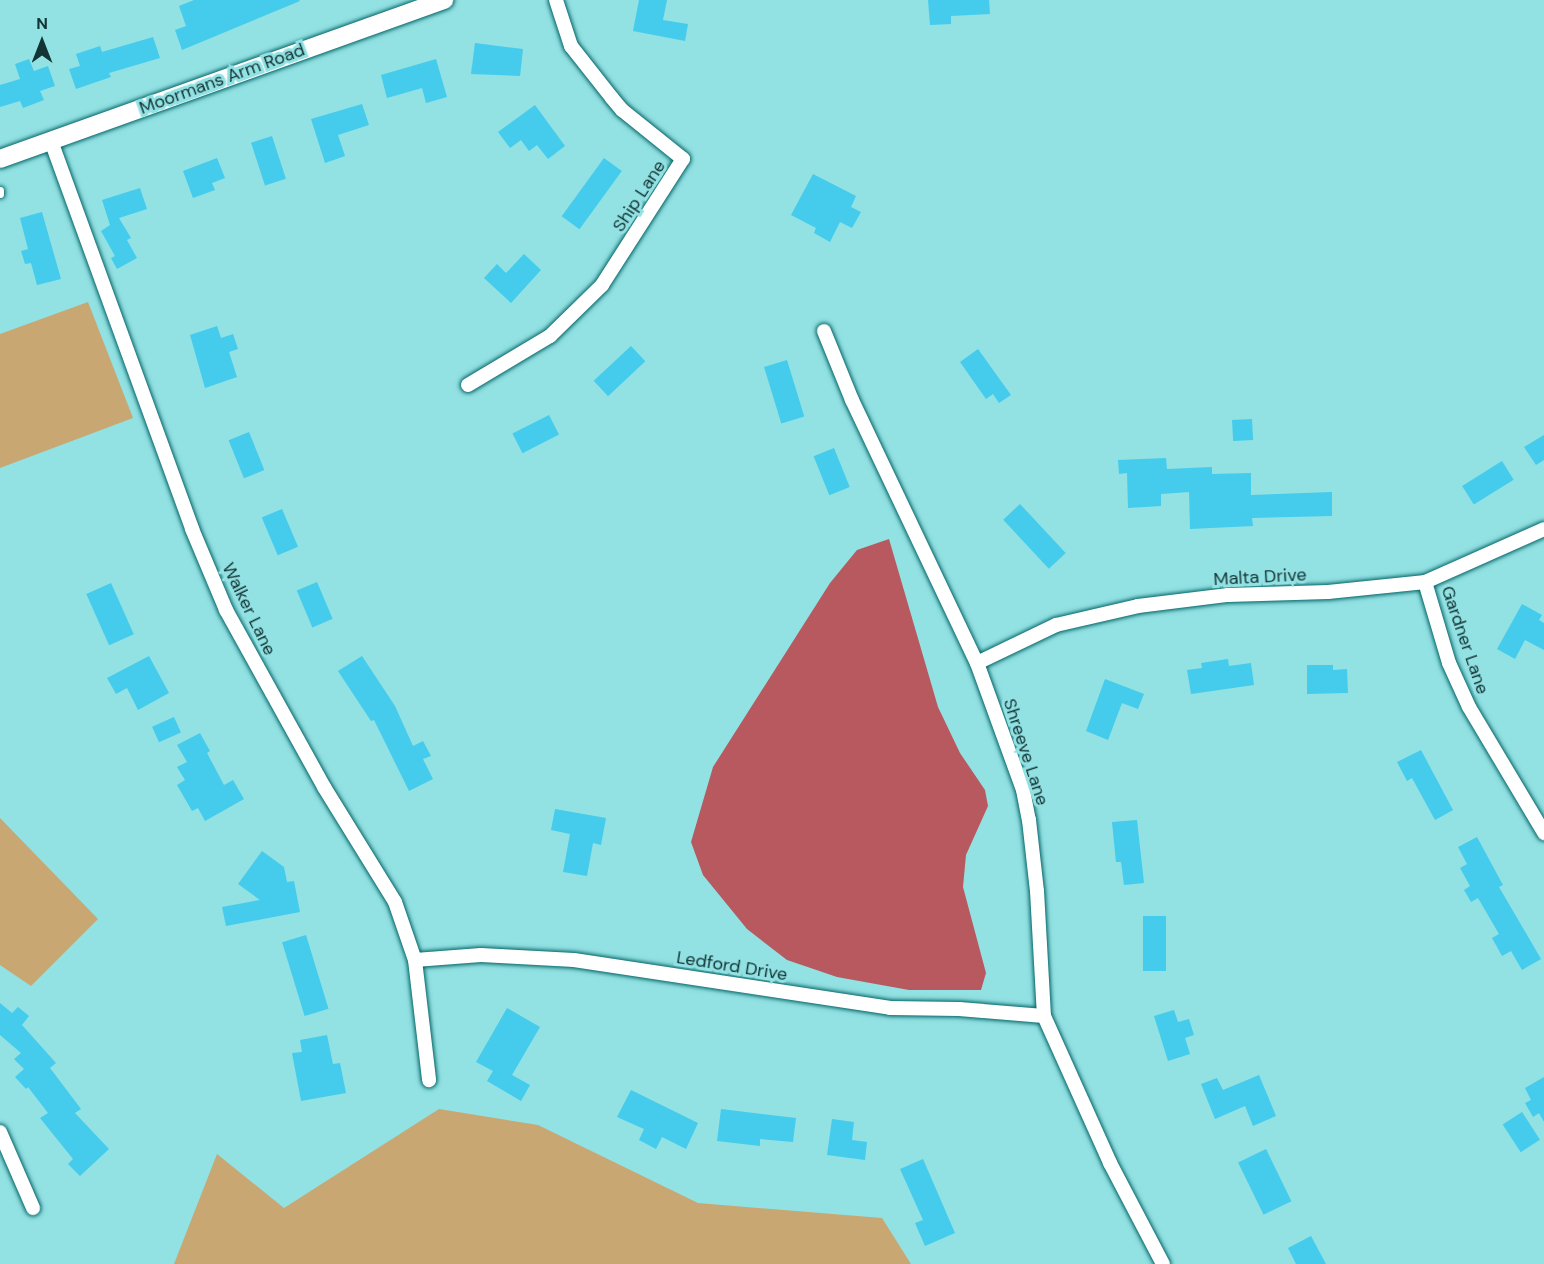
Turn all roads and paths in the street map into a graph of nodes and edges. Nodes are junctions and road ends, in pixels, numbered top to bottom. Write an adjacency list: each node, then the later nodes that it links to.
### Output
1 (444, 0): 3 (street, Moormans Arm Road)
2 (556, 0): 6 (street, Ship Lane)
3 (51, 141): 4 (street, Moormans Arm Road); 11 (street, Walker Lane)
4 (0, 159)
5 (824, 331): 9 (street, Shreeve Lane)
6 (468, 385)
7 (1544, 528): 8 (street, Malta Drive)
8 (1425, 582): 9 (street, Malta Drive); 10 (street, Gardner Lane)
9 (978, 663): 12 (street, Shreeve Lane)
10 (1544, 833)
11 (416, 960): 12 (street, Ledford Drive); 13 (street, Walker Lane)
12 (1044, 1016): 16 (street, Shreeve Lane)
13 (429, 1080)
14 (0, 1132): 15 (street)
15 (33, 1208)
16 (1163, 1264)

